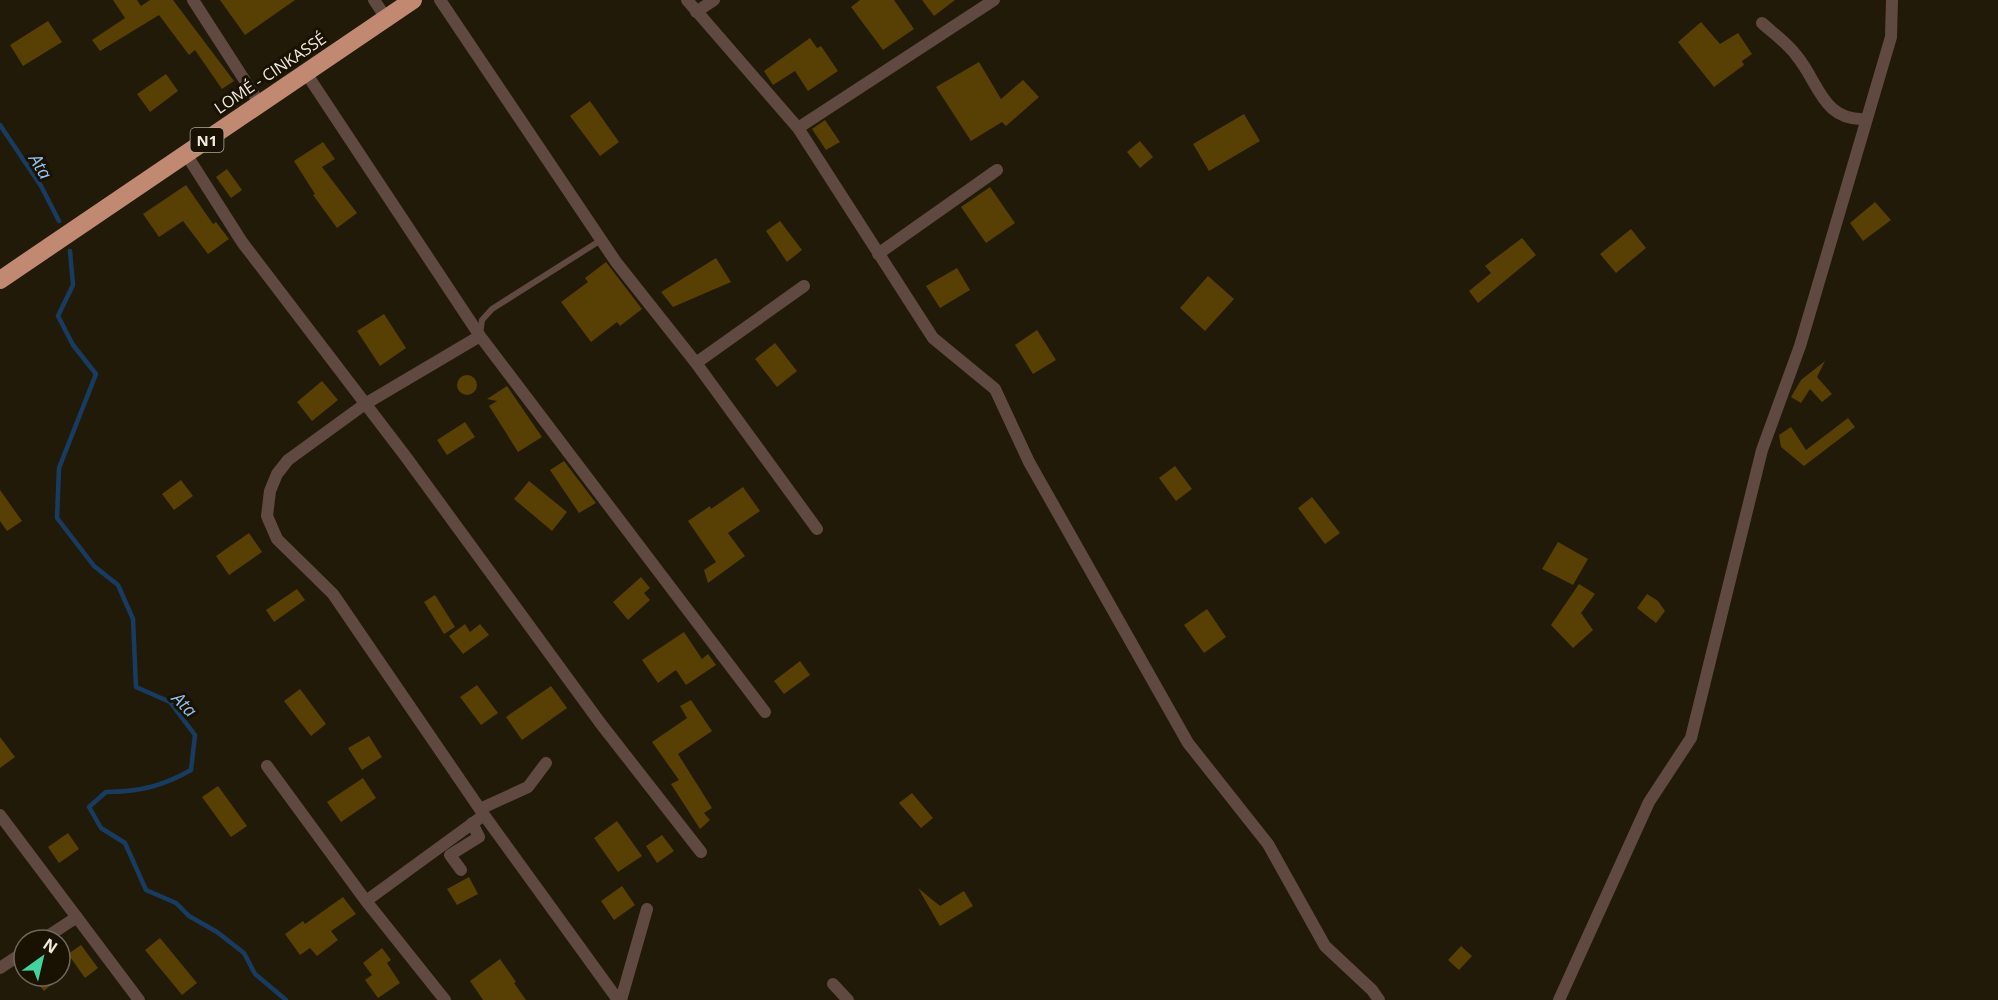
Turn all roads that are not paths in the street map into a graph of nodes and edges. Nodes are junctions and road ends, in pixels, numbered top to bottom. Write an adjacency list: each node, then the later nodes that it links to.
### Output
1 (193, 0): 13 (street)
2 (374, 0): 10 (street)
3 (413, 0): 10 (highway, LOMÉ - CINKASSÉ / N1)
4 (440, 0): 18 (street)
5 (687, 0): 9 (street)
6 (714, 0): 9 (street)
7 (994, 0): 15 (street)
8 (1892, 0): 14 (street)
9 (696, 12): 15 (street)
10 (386, 18): 12 (highway, LOMÉ - CINKASSÉ / N1)
11 (1762, 23): 14 (street)
12 (306, 73): 13 (highway, LOMÉ - CINKASSÉ / N1); 22 (street)
13 (260, 104): 16 (highway, LOMÉ - CINKASSÉ / N1)
14 (1867, 119): 44 (street)
15 (798, 128): 19 (street)
16 (186, 154): 20 (highway, LOMÉ - CINKASSÉ / N1); 24 (street)
17 (997, 170): 19 (street)
18 (601, 240): 22 (lane); 23 (street)
19 (878, 254): 43 (street)
20 (0, 280)
21 (804, 286): 23 (street)
22 (480, 336): 24 (street); 26 (street)
23 (696, 363): 25 (street)
24 (365, 404): 29 (street); 32 (street)
25 (817, 528)
26 (765, 712)
27 (546, 763): 29 (street)
28 (267, 766): 34 (street)
29 (482, 812): 31 (street); 41 (street)
30 (0, 815): 36 (street)
31 (472, 823): 33 (street); 34 (street)
32 (701, 852)
33 (461, 870)
34 (366, 901): 40 (street)
35 (647, 909): 41 (street)
36 (77, 917): 37 (street); 39 (street)
37 (60, 928)
38 (833, 984): 42 (street)
39 (139, 1000)
40 (445, 1000)
41 (619, 1000)
42 (848, 1000)
43 (1378, 1000)
44 (1559, 1000)

